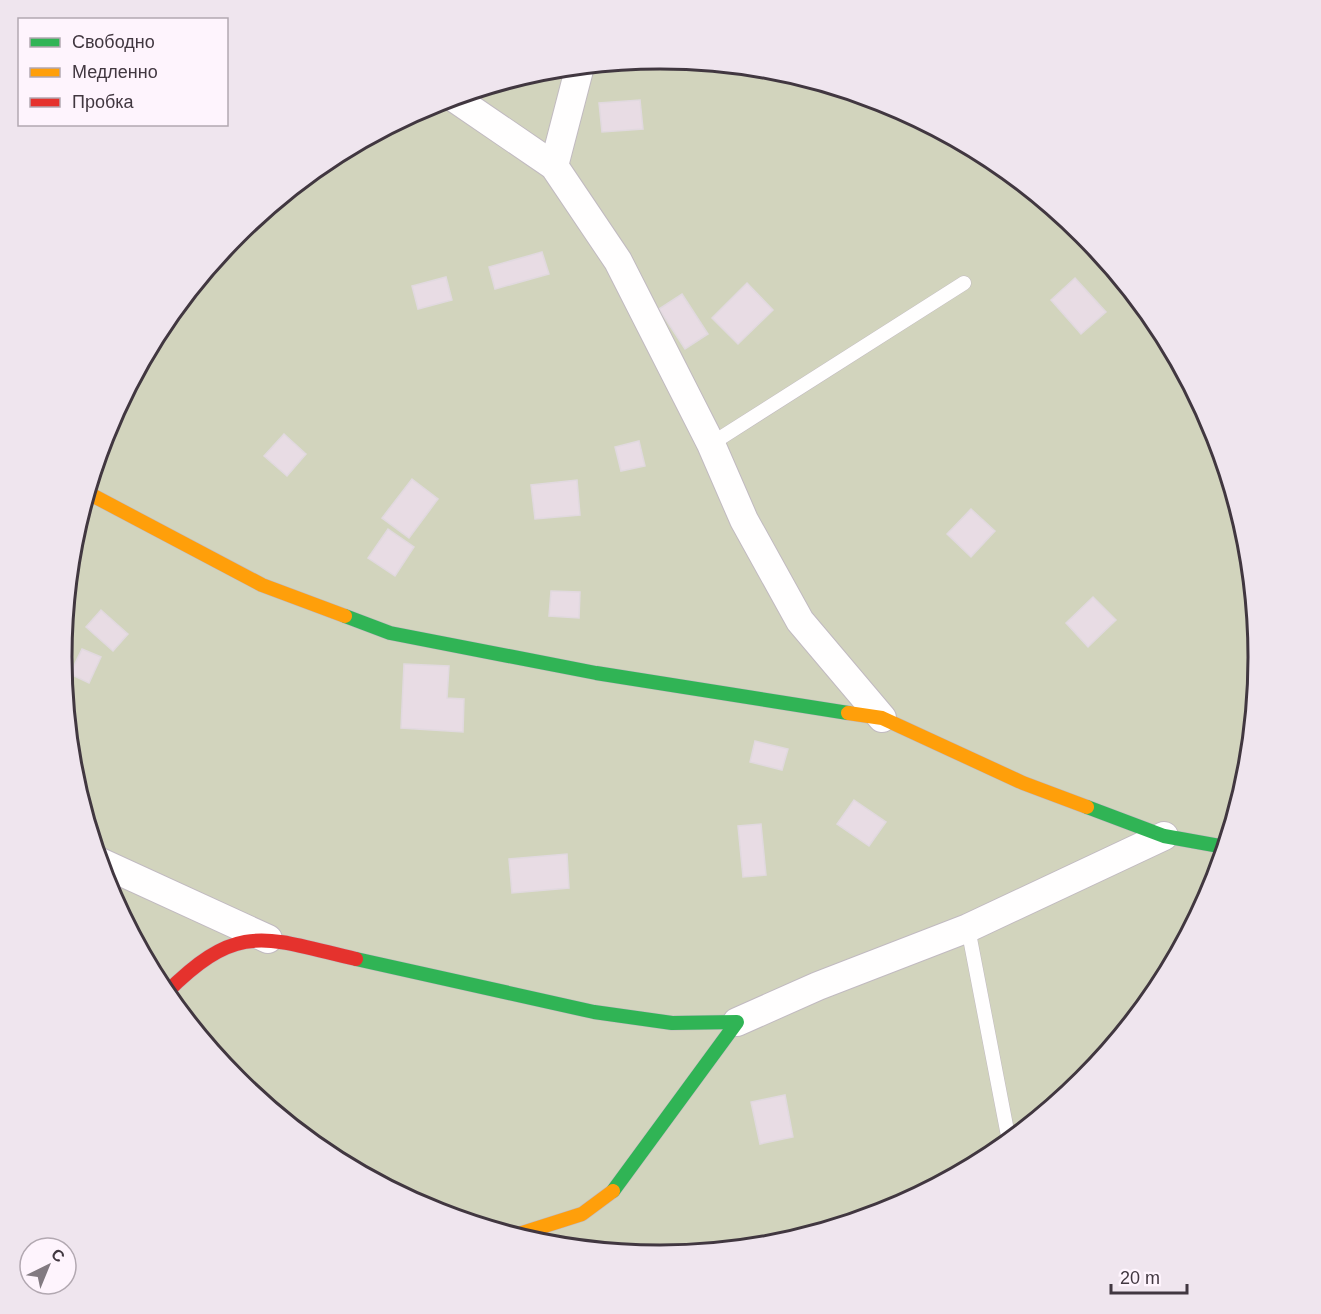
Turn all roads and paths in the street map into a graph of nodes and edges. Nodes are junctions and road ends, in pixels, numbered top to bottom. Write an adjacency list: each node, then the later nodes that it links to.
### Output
1 (577, 75): 3 (street)
2 (461, 104): 3 (street)
3 (554, 166): 5 (street)
4 (964, 283): 5 (lane)
5 (711, 444): 7 (street)
6 (95, 497): 7 (street)
7 (882, 718): 8 (street)
8 (1164, 836): 9 (street); 11 (street)
9 (1217, 846)
10 (112, 867): 12 (street)
11 (968, 928): 14 (street); 15 (lane)
12 (267, 939): 13 (street); 14 (street)
13 (173, 986)
14 (737, 1022): 16 (street)
15 (1008, 1130)
16 (531, 1230)

